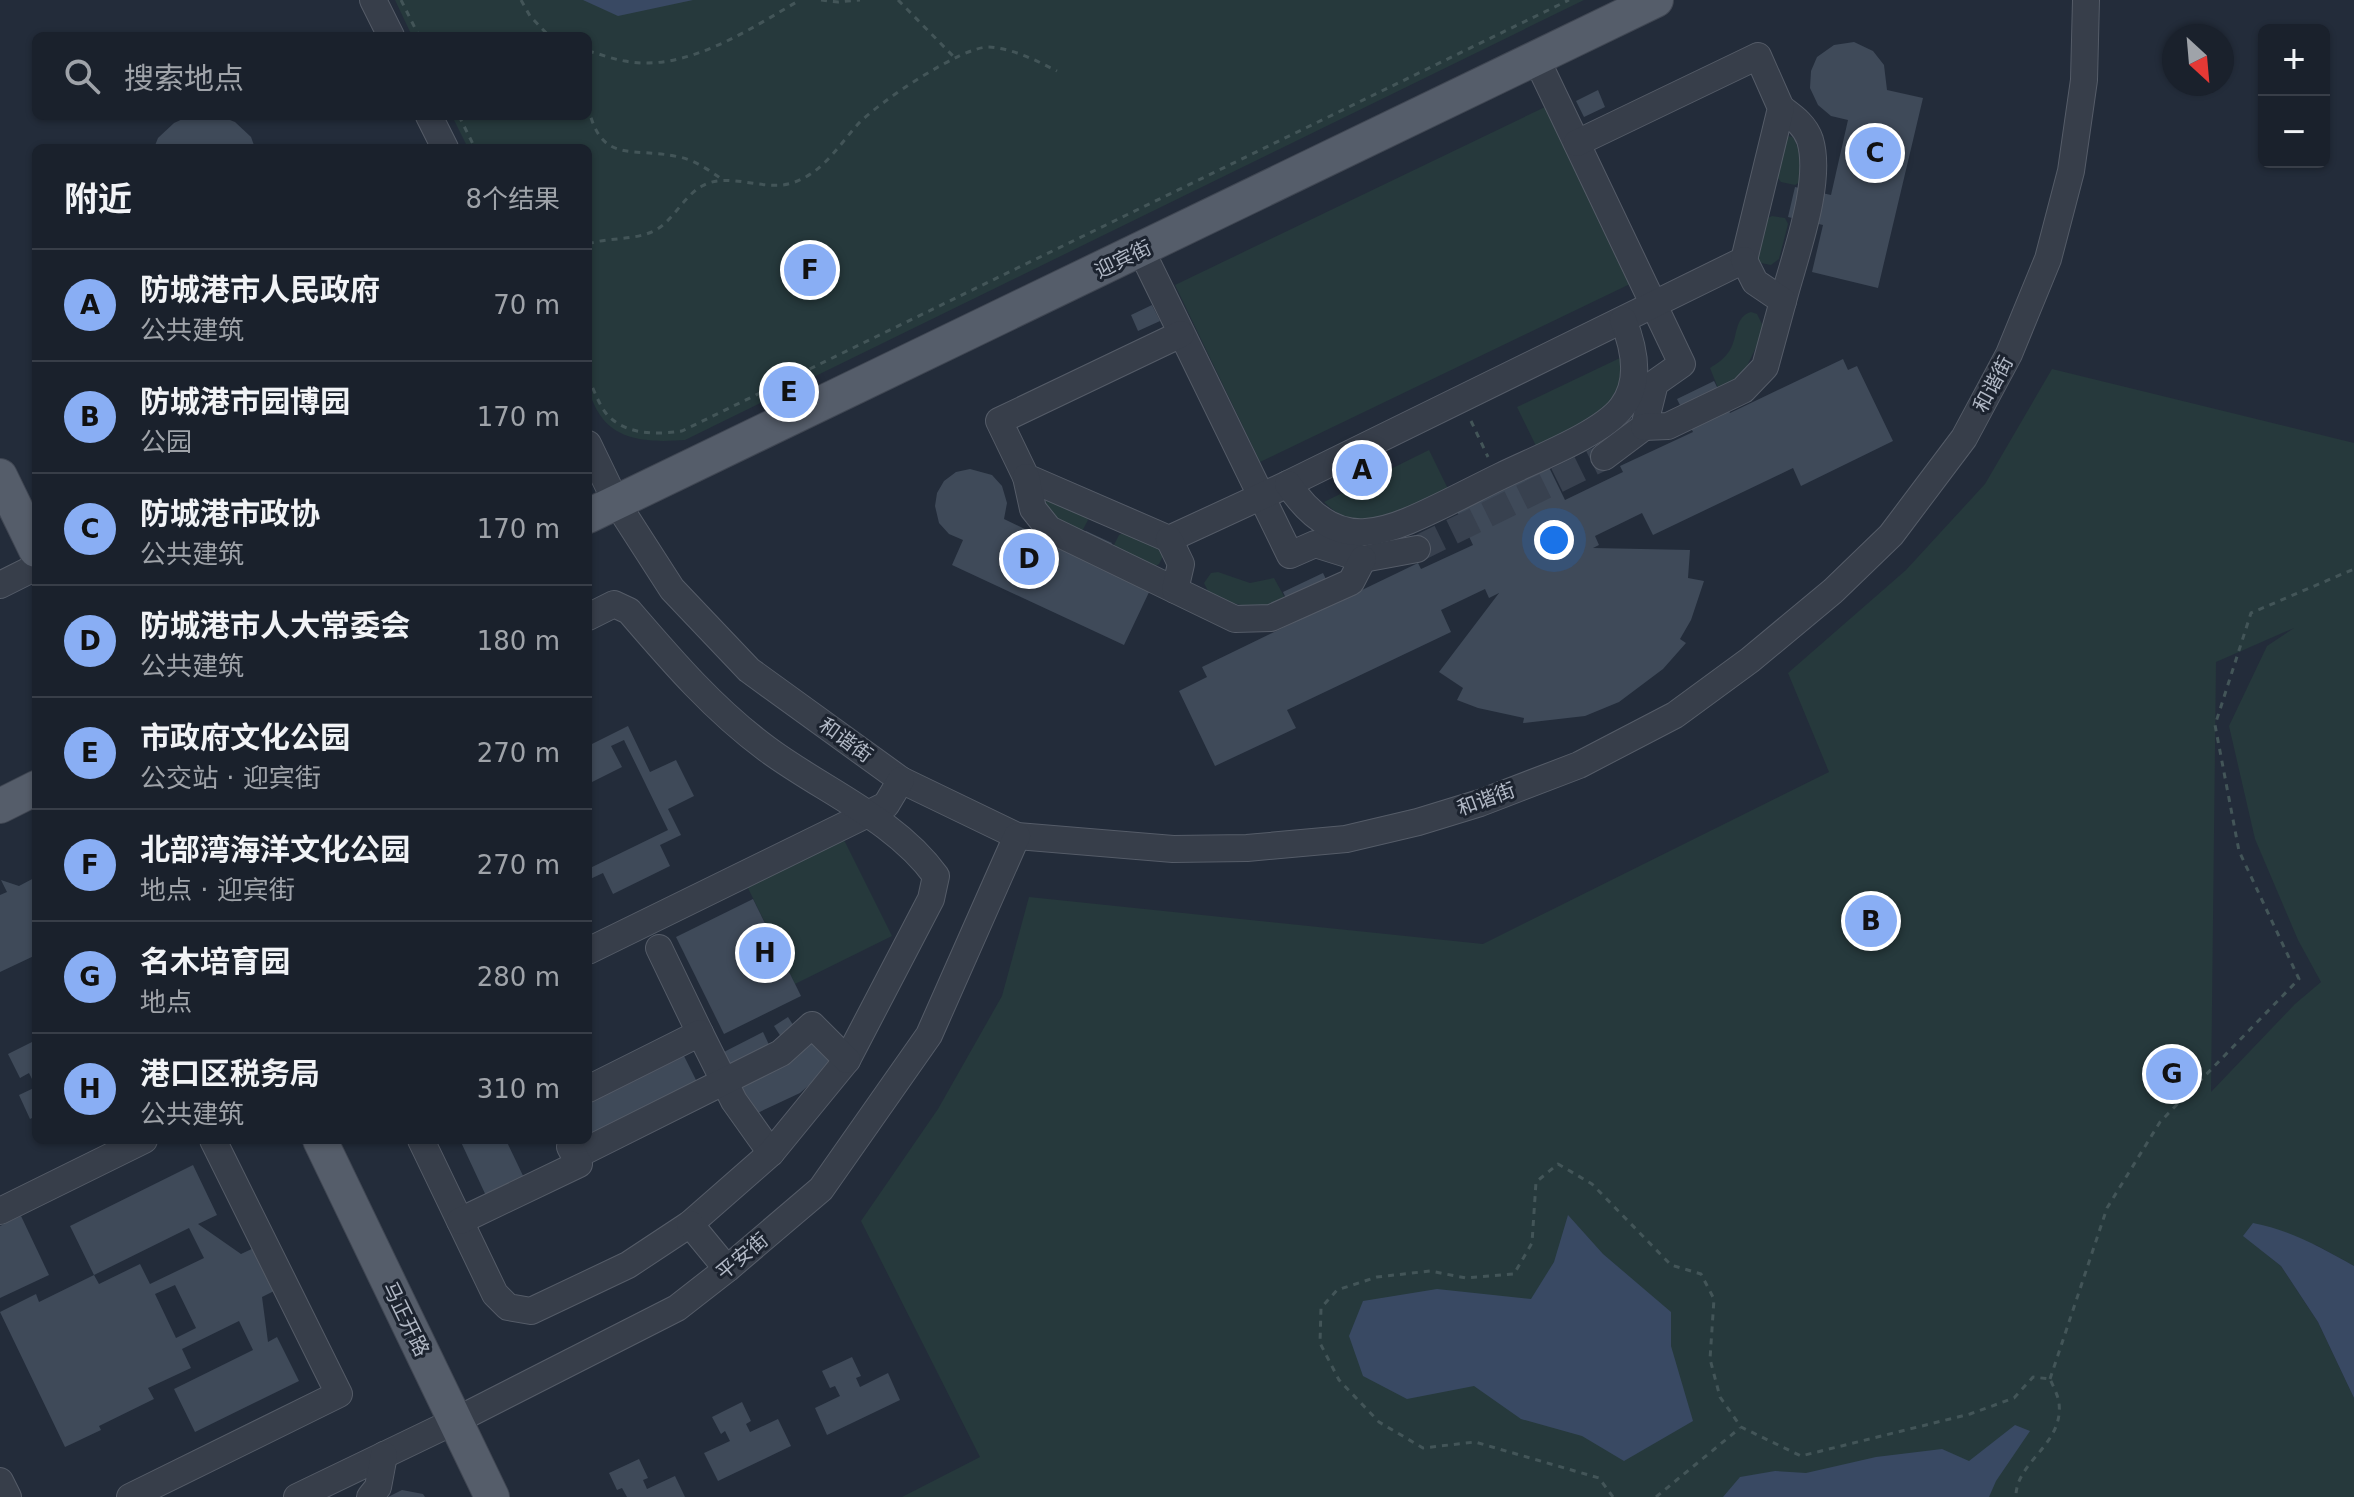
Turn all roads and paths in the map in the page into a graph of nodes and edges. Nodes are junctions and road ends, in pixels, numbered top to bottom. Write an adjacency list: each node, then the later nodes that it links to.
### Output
1 (373, 0): 11 (street)
2 (401, 0): 12 (path)
3 (521, 0): 13 (path)
4 (800, 0): 14 (path)
5 (821, 0): 6 (path)
6 (860, 0)
7 (898, 0): 15 (path)
8 (1569, 0): 33 (path)
9 (1656, 0): 16 (main road, 迎宾街)
10 (2086, 0): 57 (street, 和谐街)
11 (389, 32)
12 (417, 32)
13 (545, 32)
14 (592, 52)
15 (954, 57): 17 (path); 25 (path)
16 (1536, 58): 22 (street); 27 (main road, 迎宾街)
17 (1057, 71)
18 (1781, 108): 22 (street); 28 (street); 29 (street)
19 (592, 116): 25 (path)
20 (431, 120): 23 (street)
21 (461, 120): 24 (path)
22 (1577, 143): 30 (street)
23 (443, 144)
24 (473, 144)
25 (724, 181): 26 (path)
26 (592, 243)
27 (1141, 250): 32 (street); 43 (main road, 迎宾街)
28 (1744, 260): 29 (street); 30 (street)
29 (1783, 301): 35 (street)
30 (1653, 305): 31 (street); 35 (street)
31 (1627, 330): 34 (street); 40 (street)
32 (1181, 334): 39 (street); 42 (street)
33 (592, 385)
34 (1460, 400): 40 (path); 41 (street)
35 (1644, 427): 36 (street)
36 (1604, 457)
37 (592, 463): 43 (street, 和谐街)
38 (0, 476): 45 (main road)
39 (1026, 477): 44 (street); 51 (street)
40 (1498, 477): 41 (street)
41 (1295, 494): 42 (street)
42 (1261, 496): 44 (street); 47 (street)
43 (602, 509): 53 (street, 和谐街)
44 (1169, 539): 51 (street)
45 (32, 542)
46 (1417, 549): 47 (street)
47 (1363, 559): 51 (street)
48 (32, 569): 50 (street)
49 (2354, 569): 75 (path)
50 (0, 585)
51 (1175, 590)
52 (592, 615): 56 (street)
53 (901, 780): 56 (street); 57 (street, 和谐街)
54 (32, 790): 55 (main road)
55 (0, 806)
56 (868, 815): 59 (street); 61 (street)
57 (1017, 836): 74 (street, 平安街)
58 (659, 948): 60 (street)
59 (592, 949)
60 (700, 1033): 62 (street); 63 (street)
61 (847, 1060): 62 (street); 70 (street)
62 (724, 1082): 64 (street); 70 (street)
63 (592, 1087)
64 (592, 1139)
65 (136, 1144): 71 (street)
66 (215, 1144): 81 (street)
67 (322, 1144): 76 (main road, 马正开路)
68 (423, 1144): 72 (street)
69 (571, 1148): 72 (street)
70 (771, 1153): 73 (street)
71 (0, 1211)
72 (460, 1221): 73 (street)
73 (690, 1224): 74 (street)
74 (727, 1269): 76 (street, 平安街)
75 (2050, 1379): 77 (path); 87 (path)
76 (455, 1421): 78 (street, 平安街); 84 (main road, 马正开路)
77 (1741, 1427): 85 (path); 86 (path)
78 (384, 1455): 82 (street, 平安街); 83 (street)
79 (0, 1481): 80 (street)
80 (8, 1497)
81 (130, 1497)
82 (297, 1497)
83 (370, 1497)
84 (492, 1497)
85 (1613, 1497)
86 (1656, 1497)
87 (2016, 1497)

